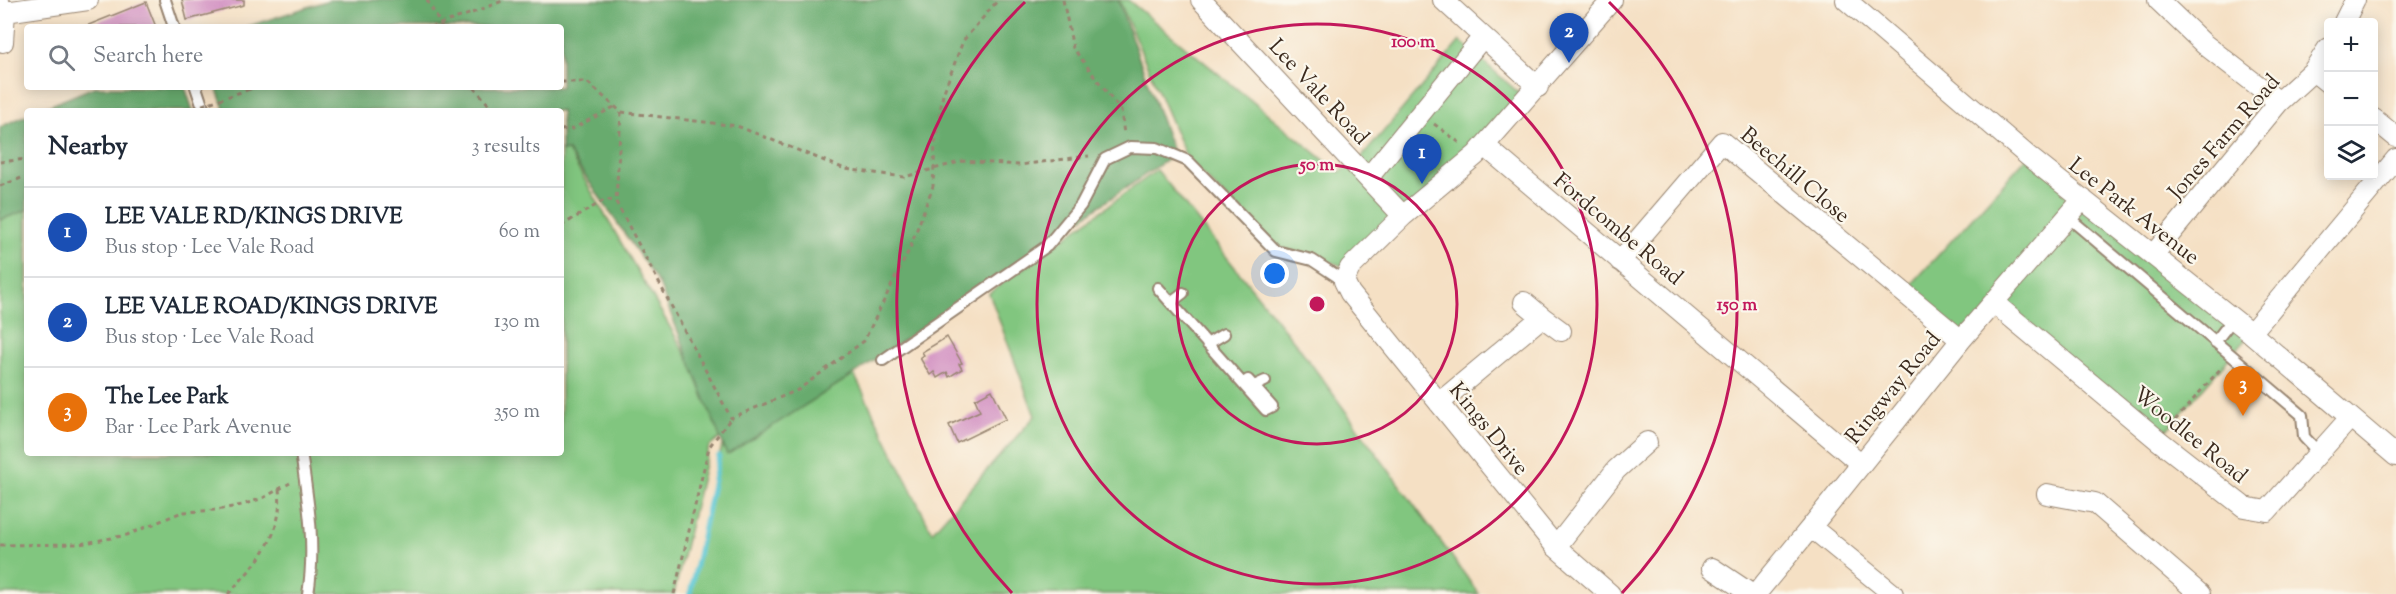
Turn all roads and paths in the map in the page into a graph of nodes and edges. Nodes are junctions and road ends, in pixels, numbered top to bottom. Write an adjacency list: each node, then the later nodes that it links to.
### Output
1 (88, 0): 13 (street)
2 (165, 0): 15 (lane)
3 (427, 0): 16 (path)
4 (505, 0): 17 (path, bridge)
5 (998, 0): 42 (path)
6 (1063, 0): 36 (path)
7 (1201, 0): 44 (street, Lee Vale Road)
8 (1443, 0): 18 (street)
9 (1612, 0): 22 (street)
10 (1846, 0): 46 (street, Lee Park Avenue)
11 (2158, 0): 26 (street)
12 (2355, 0): 14 (street)
13 (3, 8): 19 (street)
14 (2346, 18)
15 (173, 24)
16 (440, 24)
17 (440, 24)
18 (1482, 38): 22 (street); 32 (street)
19 (3, 42)
20 (2321, 77): 26 (street, Jones Farm Road)
21 (564, 82): 27 (path)
22 (1538, 87): 37 (street)
23 (197, 90): 29 (lane)
24 (247, 90): 28 (path, bridge)
25 (476, 90): 30 (path)
26 (2279, 102): 51 (street, Jones Farm Road)
27 (615, 107): 31 (path); 34 (path)
28 (194, 108)
29 (203, 108)
30 (492, 108)
31 (621, 112): 42 (path); 47 (path)
32 (1420, 114): 37 (path); 44 (street)
33 (2378, 122): 35 (street)
34 (564, 130)
35 (2396, 137)
36 (1125, 148): 53 (lane); 68 (lane)
37 (1481, 151): 48 (street); 52 (street, Fordcombe Road)
38 (1093, 155): 42 (path)
39 (24, 159): 41 (path)
40 (2396, 159): 62 (street)
41 (0, 162)
42 (934, 169): 71 (path)
43 (24, 177): 45 (path)
44 (1368, 178): 48 (street, Lee Vale Road)
45 (0, 186)
46 (2083, 199): 49 (street, Ringway Road); 51 (street, Lee Park Avenue)
47 (616, 202): 50 (path); 71 (path)
48 (1403, 216): 53 (street)
49 (2068, 217): 58 (street, Ringway Road); 65 (lane)
50 (564, 224)
51 (2153, 255): 60 (street, Lee Park Avenue)
52 (1620, 261): 64 (street, Beechill Close); 78 (street, Fordcombe Road)
53 (1344, 280): 70 (street, Kings Drive)
54 (1158, 288): 56 (lane)
55 (1183, 293): 56 (lane)
56 (1171, 302): 66 (lane)
57 (1524, 302): 59 (street)
58 (1994, 303): 64 (street, Ringway Road); 73 (street, Woodlee Road)
59 (1542, 317): 61 (street); 70 (street)
60 (2233, 319): 62 (street, Lee Park Avenue); 65 (lane)
61 (1561, 331)
62 (2251, 333): 72 (street, Lee Park Avenue)
63 (1224, 334): 66 (lane)
64 (1961, 340): 78 (street, Ringway Road)
65 (2215, 342): 67 (lane)
66 (1207, 344): 69 (lane)
67 (2231, 357): 73 (path); 75 (lane)
68 (883, 360)
69 (1265, 381)
70 (1439, 403): 84 (street, Kings Drive)
71 (731, 418): 88 (path)
72 (2350, 418): 75 (street, Woodlee Road); 77 (street, Lee Park Avenue)
73 (2158, 440): 75 (street, Woodlee Road)
74 (1647, 442): 84 (street)
75 (2319, 453)
76 (301, 456): 79 (lane)
77 (2396, 456)
78 (1860, 463): 82 (street, Ringway Road)
79 (303, 472): 80 (path); 87 (lane)
80 (279, 489): 83 (path); 86 (path)
81 (2047, 494): 93 (street)
82 (1811, 527): 91 (street, Ringway Road); 92 (street)
83 (0, 545)
84 (1556, 547): 89 (street, Kings Drive)
85 (1712, 568): 90 (street)
86 (228, 594)
87 (308, 594)
88 (674, 594)
89 (1610, 594)
90 (1751, 594)
91 (1756, 594)
92 (1893, 594)
93 (2200, 594)

